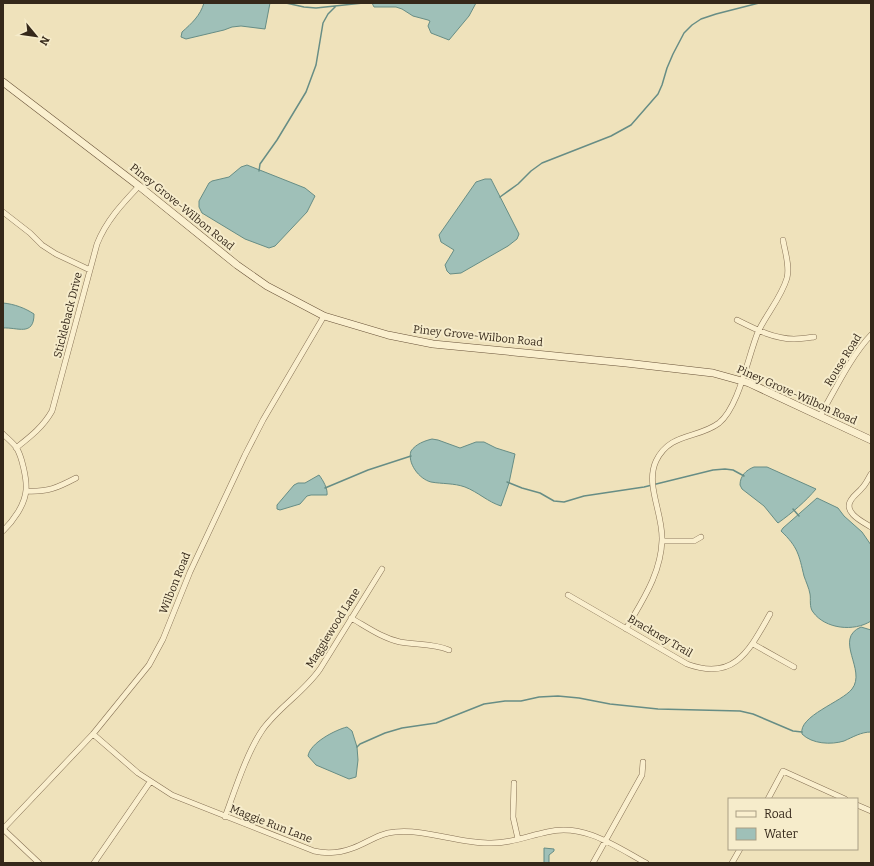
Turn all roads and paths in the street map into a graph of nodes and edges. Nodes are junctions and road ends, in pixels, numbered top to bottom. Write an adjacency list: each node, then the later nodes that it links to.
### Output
1 (3, 82): 2 (street, Piney Grove-Wilbon Road)
2 (138, 186): 5 (street, Stickleback Drive); 6 (street, Piney Grove-Wilbon Road)
3 (3, 212): 5 (street)
4 (783, 240): 8 (street)
5 (90, 270): 15 (street, Stickleback Drive)
6 (324, 316): 11 (street, Piney Grove-Wilbon Road); 31 (street, Wilbon Road)
7 (737, 320): 8 (street)
8 (759, 331): 10 (street); 11 (street)
9 (871, 335): 12 (street, Rouse Road)
10 (814, 337)
11 (741, 380): 12 (street, Piney Grove-Wilbon Road); 22 (street)
12 (820, 416): 14 (street, Piney Grove-Wilbon Road)
13 (3, 434): 15 (street)
14 (871, 440)
15 (16, 448): 18 (street)
16 (871, 474): 19 (street)
17 (76, 478): 18 (street)
18 (26, 491): 20 (street)
19 (871, 526)
20 (3, 531)
21 (701, 537): 22 (street)
22 (662, 541): 27 (street)
23 (382, 569): 26 (street, Maggiewood Lane)
24 (568, 595): 27 (street, Brackney Trail)
25 (770, 614): 28 (street, Brackney Trail)
26 (352, 618): 29 (street); 39 (street, Maggiewood Lane)
27 (626, 629): 28 (street, Brackney Trail)
28 (753, 644): 30 (street)
29 (449, 650)
30 (794, 667)
31 (93, 734): 33 (street, Maggie Run Lane); 40 (street, Wilbon Road)
32 (643, 762): 42 (street)
33 (150, 782): 39 (street, Maggie Run Lane); 45 (street)
34 (514, 783): 41 (street)
35 (769, 798): 36 (street)
36 (842, 798)
37 (858, 804): 38 (street)
38 (871, 811)
39 (225, 817): 41 (street, Maggie Run Lane)
40 (3, 829): 44 (street)
41 (518, 839): 42 (street, Maggie Run Lane)
42 (605, 840): 46 (street); 47 (street, Maggie Run Lane)
43 (739, 850): 48 (street)
44 (39, 863)
45 (94, 863)
46 (593, 863)
47 (646, 863)
48 (732, 863)

